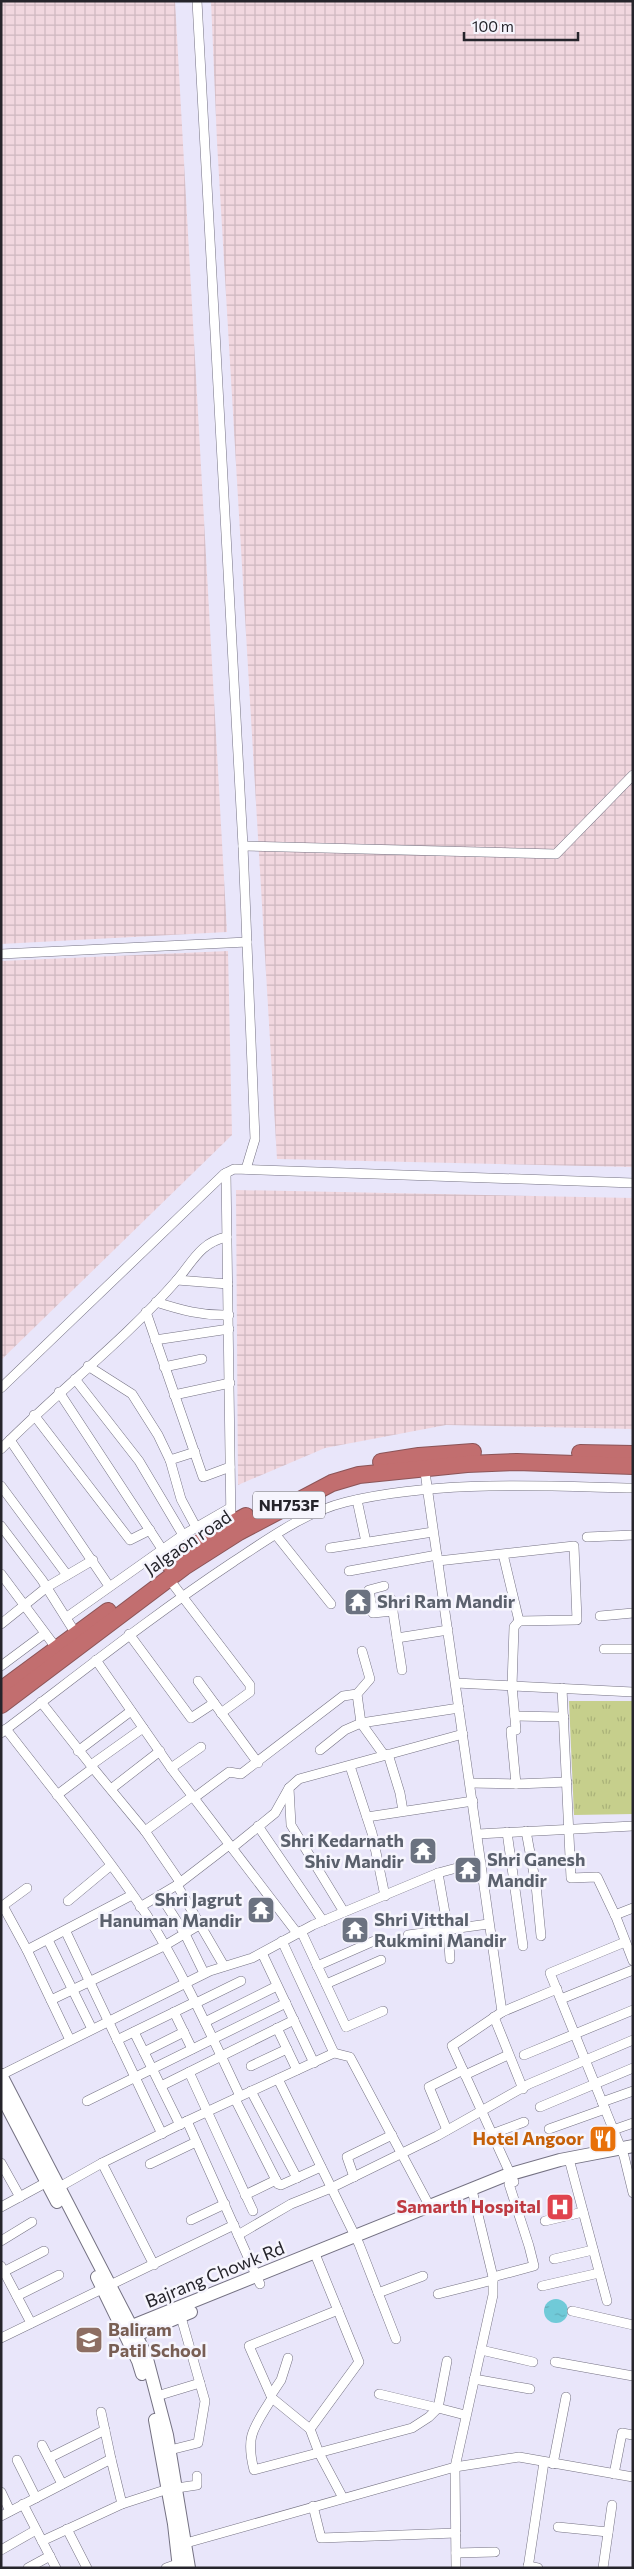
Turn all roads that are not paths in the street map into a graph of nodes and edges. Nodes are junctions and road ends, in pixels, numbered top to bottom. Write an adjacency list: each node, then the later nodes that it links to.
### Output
1 (197, 1): 3 (street)
2 (633, 775): 3 (street)
3 (243, 846): 4 (street)
4 (247, 942): 5 (street); 6 (street)
5 (1, 954)
6 (246, 1169): 7 (street); 8 (street)
7 (226, 1173): 9 (street); 22 (street)
8 (633, 1183)
9 (227, 1236): 10 (street); 11 (street)
10 (177, 1280): 11 (street); 12 (street)
11 (228, 1284): 14 (street)
12 (156, 1302): 13 (street); 14 (street)
13 (146, 1312): 16 (street); 18 (street)
14 (229, 1315): 15 (street)
15 (229, 1329): 16 (street); 21 (street)
16 (155, 1340): 19 (street)
17 (202, 1359): 19 (street)
18 (88, 1366): 20 (street); 30 (street)
19 (164, 1367): 24 (street)
20 (74, 1379): 23 (street); 44 (street)
21 (230, 1383): 24 (street); 33 (street)
22 (1, 1388)
23 (59, 1392): 25 (street); 41 (street)
24 (174, 1395): 28 (street)
25 (34, 1415): 26 (street); 41 (street)
26 (10, 1440): 27 (street); 53 (street)
27 (1, 1448)
28 (195, 1452): 30 (street); 33 (street)
29 (633, 1454): 31 (highway, Jalgaon road / NH753F)
30 (170, 1460): 40 (street)
31 (423, 1462): 32 (highway, Jalgaon road / NH753F); 36 (street); 42 (highway, Jalgaon road / NH753F)
32 (633, 1466)
33 (230, 1467): 38 (street)
34 (1, 1486): 56 (street)
35 (633, 1488): 36 (street)
36 (427, 1490): 37 (street); 43 (street)
37 (357, 1500): 45 (street); 48 (street)
38 (230, 1508): 40 (street); 42 (street)
39 (1, 1526): 60 (street)
40 (196, 1527): 44 (street)
41 (150, 1530): 50 (street)
42 (232, 1530): 57 (highway, Jalgaon road / NH753F); 73 (highway, Jalgaon road / NH753F)
43 (434, 1532): 48 (street); 52 (street)
44 (183, 1535): 50 (street)
45 (276, 1535): 61 (street); 63 (street)
46 (633, 1536): 47 (street)
47 (587, 1537)
48 (366, 1542): 49 (street)
49 (330, 1548)
50 (162, 1549): 58 (street)
51 (503, 1554): 52 (street); 69 (street); 69 (street)
52 (437, 1558): 54 (street); 71 (street)
53 (93, 1560): 56 (street); 58 (street)
54 (349, 1571)
55 (1, 1574): 64 (street)
56 (68, 1575): 60 (street)
57 (169, 1578): 61 (street); 92 (highway, Jalgaon road / NH753F)
58 (109, 1586): 68 (street)
59 (384, 1586): 65 (street)
60 (47, 1587): 64 (street); 68 (street)
61 (182, 1596): 74 (street); 95 (street)
62 (391, 1599): 65 (street)
63 (331, 1604)
64 (23, 1605): 70 (street); 72 (street)
65 (393, 1611): 75 (street)
66 (633, 1614): 67 (street)
67 (600, 1616)
68 (67, 1617): 73 (street)
69 (519, 1621): 85 (street)
70 (1, 1624)
71 (448, 1630): 75 (street); 84 (street)
72 (44, 1634): 76 (street); 81 (street)
73 (76, 1634): 76 (highway, Jalgaon road / NH753F)
74 (129, 1634): 80 (street); 91 (street)
75 (397, 1638): 82 (street)
76 (57, 1649): 87 (highway, Jalgaon road / NH753F)
77 (604, 1649): 78 (street)
78 (633, 1650)
79 (362, 1652): 89 (street)
80 (96, 1660): 90 (street); 94 (street)
81 (1, 1666)
82 (402, 1670)
83 (198, 1681): 91 (street)
84 (456, 1683): 85 (street); 93 (street)
85 (512, 1686): 86 (street); 96 (street)
86 (562, 1688): 88 (street); 97 (street)
87 (1, 1690)
88 (633, 1692)
89 (357, 1694): 98 (street); 107 (street)
90 (41, 1702): 100 (street); 104 (street)
91 (214, 1703): 95 (street)
92 (1, 1705)
93 (459, 1708): 98 (street); 101 (street)
94 (131, 1711): 99 (street); 104 (street)
95 (221, 1713): 107 (street)
96 (515, 1716): 97 (street); 113 (street)
97 (564, 1717): 111 (street)
98 (361, 1723): 103 (street); 106 (street)
99 (143, 1728): 105 (street); 109 (street)
100 (3, 1731): 116 (street)
101 (463, 1734): 106 (street); 112 (street)
102 (201, 1747): 110 (street)
103 (320, 1750)
104 (78, 1751): 109 (street)
105 (160, 1751): 110 (street); 115 (street)
106 (386, 1755): 108 (street); 119 (street)
107 (258, 1763): 117 (street)
108 (350, 1766): 114 (street); 120 (street)
109 (92, 1767): 115 (street); 116 (street)
110 (171, 1768): 117 (street)
111 (567, 1782): 113 (street); 123 (street)
112 (470, 1784): 113 (street); 118 (street)
113 (516, 1784)
114 (289, 1788): 121 (street); 141 (street)
115 (110, 1789): 124 (street)
116 (57, 1795): 130 (street)
117 (193, 1797): 124 (street); 128 (street)
118 (473, 1801): 119 (street); 127 (street)
119 (403, 1811): 120 (street)
120 (367, 1817): 136 (street)
121 (258, 1826): 128 (street); 143 (street)
122 (633, 1826): 123 (street)
123 (569, 1829): 125 (street); 142 (street)
124 (145, 1831): 132 (street)
125 (526, 1831): 126 (street); 151 (street)
126 (506, 1832): 127 (street); 157 (street)
127 (478, 1834): 129 (street)
128 (231, 1846): 132 (street); 148 (street)
129 (479, 1862): 131 (street); 145 (street)
130 (110, 1866): 134 (street); 137 (street)
131 (438, 1873): 136 (street); 146 (street)
132 (179, 1884): 135 (street); 144 (street)
133 (27, 1888): 138 (street)
134 (132, 1895): 139 (street); 147 (street)
135 (160, 1895): 139 (street); 149 (street)
136 (385, 1896): 141 (street)
137 (68, 1901)
138 (2, 1906): 158 (street)
139 (140, 1907): 156 (street)
140 (633, 1908): 142 (street)
141 (344, 1912): 143 (street)
142 (615, 1915): 155 (street)
143 (323, 1920): 148 (street)
144 (201, 1924): 149 (street); 163 (street)
145 (488, 1924): 146 (street); 181 (street)
146 (448, 1930): 150 (street); 160 (street)
147 (66, 1932): 152 (street); 168 (street)
148 (299, 1932): 154 (street); 164 (street)
149 (184, 1934): 156 (street); 166 (street)
150 (408, 1935)
151 (541, 1936)
152 (48, 1940): 158 (street); 173 (street)
153 (374, 1941): 164 (street)
154 (282, 1942): 159 (street); 197 (street)
155 (625, 1942): 162 (street); 172 (street)
156 (164, 1946): 168 (street); 169 (street)
157 (523, 1946)
158 (27, 1950): 175 (street)
159 (262, 1952): 163 (street); 171 (street)
160 (450, 1959)
161 (381, 1960): 170 (street)
162 (633, 1960)
163 (224, 1966): 166 (street)
164 (317, 1966): 170 (street)
165 (633, 1970): 174 (street)
166 (204, 1973): 169 (street)
167 (241, 1981): 176 (street)
168 (89, 1982): 173 (street); 183 (street)
169 (186, 1983): 176 (street); 183 (street)
170 (326, 1984): 178 (street)
171 (277, 1986): 177 (street); 184 (street)
172 (557, 1989): 174 (street); 181 (street)
173 (72, 1990): 175 (street); 186 (street)
174 (561, 1999): 189 (street)
175 (51, 2000): 191 (street)
176 (195, 2003): 180 (street); 184 (street)
177 (286, 2003): 182 (street); 190 (street)
178 (383, 2010)
179 (633, 2010): 189 (street)
180 (174, 2012): 187 (street); 188 (street)
181 (498, 2014): 198 (street); 208 (street)
182 (294, 2020): 185 (street); 202 (street)
183 (108, 2021): 186 (street); 192 (street)
184 (205, 2022): 190 (street)
185 (277, 2028): 195 (street); 200 (street)
186 (92, 2029): 191 (street)
187 (134, 2032): 192 (street); 196 (street)
188 (184, 2032): 194 (street); 196 (street)
189 (575, 2035): 199 (street); 201 (street)
190 (213, 2039): 194 (street); 200 (street)
191 (70, 2040): 209 (street)
192 (117, 2040): 210 (street)
193 (633, 2040): 201 (street)
194 (192, 2049): 204 (street)
195 (287, 2049): 203 (street); 206 (street)
196 (144, 2052): 204 (street)
197 (334, 2054): 202 (street); 232 (street)
198 (508, 2055): 208 (street); 214 (street)
199 (524, 2055)
200 (221, 2057): 207 (street); 217 (street)
201 (585, 2059): 212 (street); 214 (street)
202 (314, 2063): 206 (street)
203 (251, 2066)
204 (153, 2068): 210 (street); 213 (street)
205 (633, 2068): 212 (street)
206 (297, 2070): 211 (street)
207 (189, 2072): 213 (street); 222 (street)
208 (464, 2072): 223 (street); 228 (street)
209 (1, 2075): 218 (street)
210 (135, 2077): 219 (street); 230 (street)
211 (278, 2079): 215 (street); 240 (street)
212 (595, 2084): 220 (street); 221 (street)
213 (161, 2086): 225 (street)
214 (523, 2089): 223 (street)
215 (251, 2091): 217 (street); 242 (street)
216 (633, 2091): 220 (street)
217 (238, 2098): 222 (street); 243 (street)
218 (6, 2101): 245 (street)
219 (87, 2101)
220 (603, 2106): 227 (street); 229 (street)
221 (540, 2107)
222 (208, 2111): 225 (street); 249 (street)
223 (482, 2111): 228 (street); 231 (street)
224 (524, 2122): 231 (street)
225 (183, 2123): 230 (street); 233 (street)
226 (633, 2123): 229 (street)
227 (549, 2128)
228 (448, 2130): 235 (street)
229 (613, 2130): 234 (street)
230 (162, 2134): 238 (street)
231 (492, 2134): 244 (street)
232 (392, 2135): 235 (street); 241 (street)
233 (196, 2142): 239 (street); 251 (street)
234 (627, 2152): 236 (street, Bajrang Chowk Rd); 247 (street)
235 (402, 2153): 241 (street); 253 (street)
236 (570, 2162): 244 (street, Bajrang Chowk Rd); 255 (street)
237 (1, 2163): 250 (street)
238 (102, 2163): 245 (street); 267 (street)
239 (150, 2164)
240 (321, 2167): 242 (street); 246 (street)
241 (354, 2176): 246 (street)
242 (297, 2178): 243 (street)
243 (276, 2180): 249 (street)
244 (511, 2180): 248 (street, Bajrang Chowk Rd); 272 (street)
245 (53, 2187): 250 (street); 275 (street)
246 (331, 2188): 260 (street); 261 (street)
247 (633, 2193)
248 (473, 2194): 253 (street, Bajrang Chowk Rd); 261 (street, Bajrang Chowk Rd); 272 (street)
249 (246, 2195): 254 (street)
250 (20, 2197): 252 (street)
251 (224, 2204): 256 (street); 259 (street)
252 (1, 2207)
253 (430, 2207): 261 (street, Bajrang Chowk Rd)
254 (253, 2211)
255 (583, 2212): 257 (street); 263 (street)
256 (191, 2220)
257 (545, 2221)
258 (32, 2222): 262 (street)
259 (234, 2226): 260 (street); 267 (street)
260 (238, 2235): 273 (street)
261 (357, 2240): 265 (street, Bajrang Chowk Rd); 276 (street)
262 (1, 2241)
263 (593, 2250): 266 (street); 269 (street)
264 (44, 2251): 268 (street)
265 (316, 2257): 273 (street, Bajrang Chowk Rd); 280 (street)
266 (554, 2259)
267 (154, 2265): 275 (street)
268 (2, 2270): 278 (street)
269 (599, 2273): 274 (street); 279 (street)
270 (58, 2275): 278 (street)
271 (423, 2276): 276 (street)
272 (493, 2278): 277 (street); 288 (street)
273 (259, 2280): 282 (street, Bajrang Chowk Rd); 285 (street, Bajrang Chowk Rd)
274 (542, 2286)
275 (107, 2287): 283 (street); 285 (street)
276 (378, 2293): 287 (street)
277 (438, 2294)
278 (17, 2296): 283 (street)
279 (606, 2301)
280 (338, 2310): 299 (street); 304 (street)
281 (572, 2311): 284 (street)
282 (180, 2317): 285 (street, Bajrang Chowk Rd); 295 (street)
283 (31, 2323): 286 (street)
284 (633, 2325)
285 (131, 2332): 298 (street); 319 (street)
286 (1, 2338)
287 (396, 2339)
288 (481, 2350): 291 (street); 294 (street)
289 (288, 2358): 299 (street)
290 (447, 2361): 301 (street)
291 (533, 2362)
292 (555, 2362): 293 (street)
293 (633, 2376)
294 (474, 2379): 296 (street); 303 (street)
295 (200, 2382): 298 (street); 308 (street)
296 (530, 2389)
297 (379, 2394): 301 (street)
298 (156, 2396): 308 (street)
299 (272, 2397): 304 (street); 309 (street)
300 (566, 2397): 313 (street)
301 (438, 2408): 303 (street); 309 (street)
302 (101, 2412): 305 (street)
303 (465, 2415): 314 (street)
304 (310, 2429): 309 (street)
305 (105, 2430): 310 (street); 311 (street)
306 (633, 2435): 315 (street)
307 (42, 2445): 310 (street)
308 (170, 2450): 319 (street)
309 (318, 2453): 322 (street)
310 (48, 2458): 318 (street)
311 (111, 2459): 318 (street); 324 (street)
312 (17, 2460): 321 (street)
313 (549, 2463): 314 (street); 315 (street); 341 (street)
314 (455, 2466): 322 (street); 333 (street)
315 (614, 2474): 317 (street)
316 (197, 2476): 319 (street)
317 (633, 2477)
318 (62, 2484): 321 (street)
319 (173, 2489): 324 (street); 335 (street)
320 (1, 2492): 327 (street)
321 (36, 2498): 323 (street)
322 (343, 2498): 326 (street)
323 (23, 2504): 327 (street); 331 (street)
324 (122, 2504): 330 (street)
325 (612, 2505): 332 (street)
326 (313, 2506): 333 (street); 335 (street)
327 (10, 2511): 328 (street)
328 (1, 2516)
329 (558, 2527): 332 (street)
330 (67, 2529): 334 (street); 344 (street)
331 (36, 2530): 334 (street); 336 (street)
332 (608, 2532): 347 (street)
333 (456, 2534): 338 (street)
334 (42, 2541): 339 (street)
335 (181, 2544): 340 (street)
336 (1, 2550)
337 (495, 2552): 338 (street)
338 (456, 2553): 345 (street)
339 (50, 2556): 342 (street); 343 (street)
340 (180, 2565)
341 (528, 2567): 346 (street)
342 (28, 2568)
343 (56, 2568)
344 (87, 2568)
345 (456, 2568)
346 (538, 2568)
347 (603, 2568)

